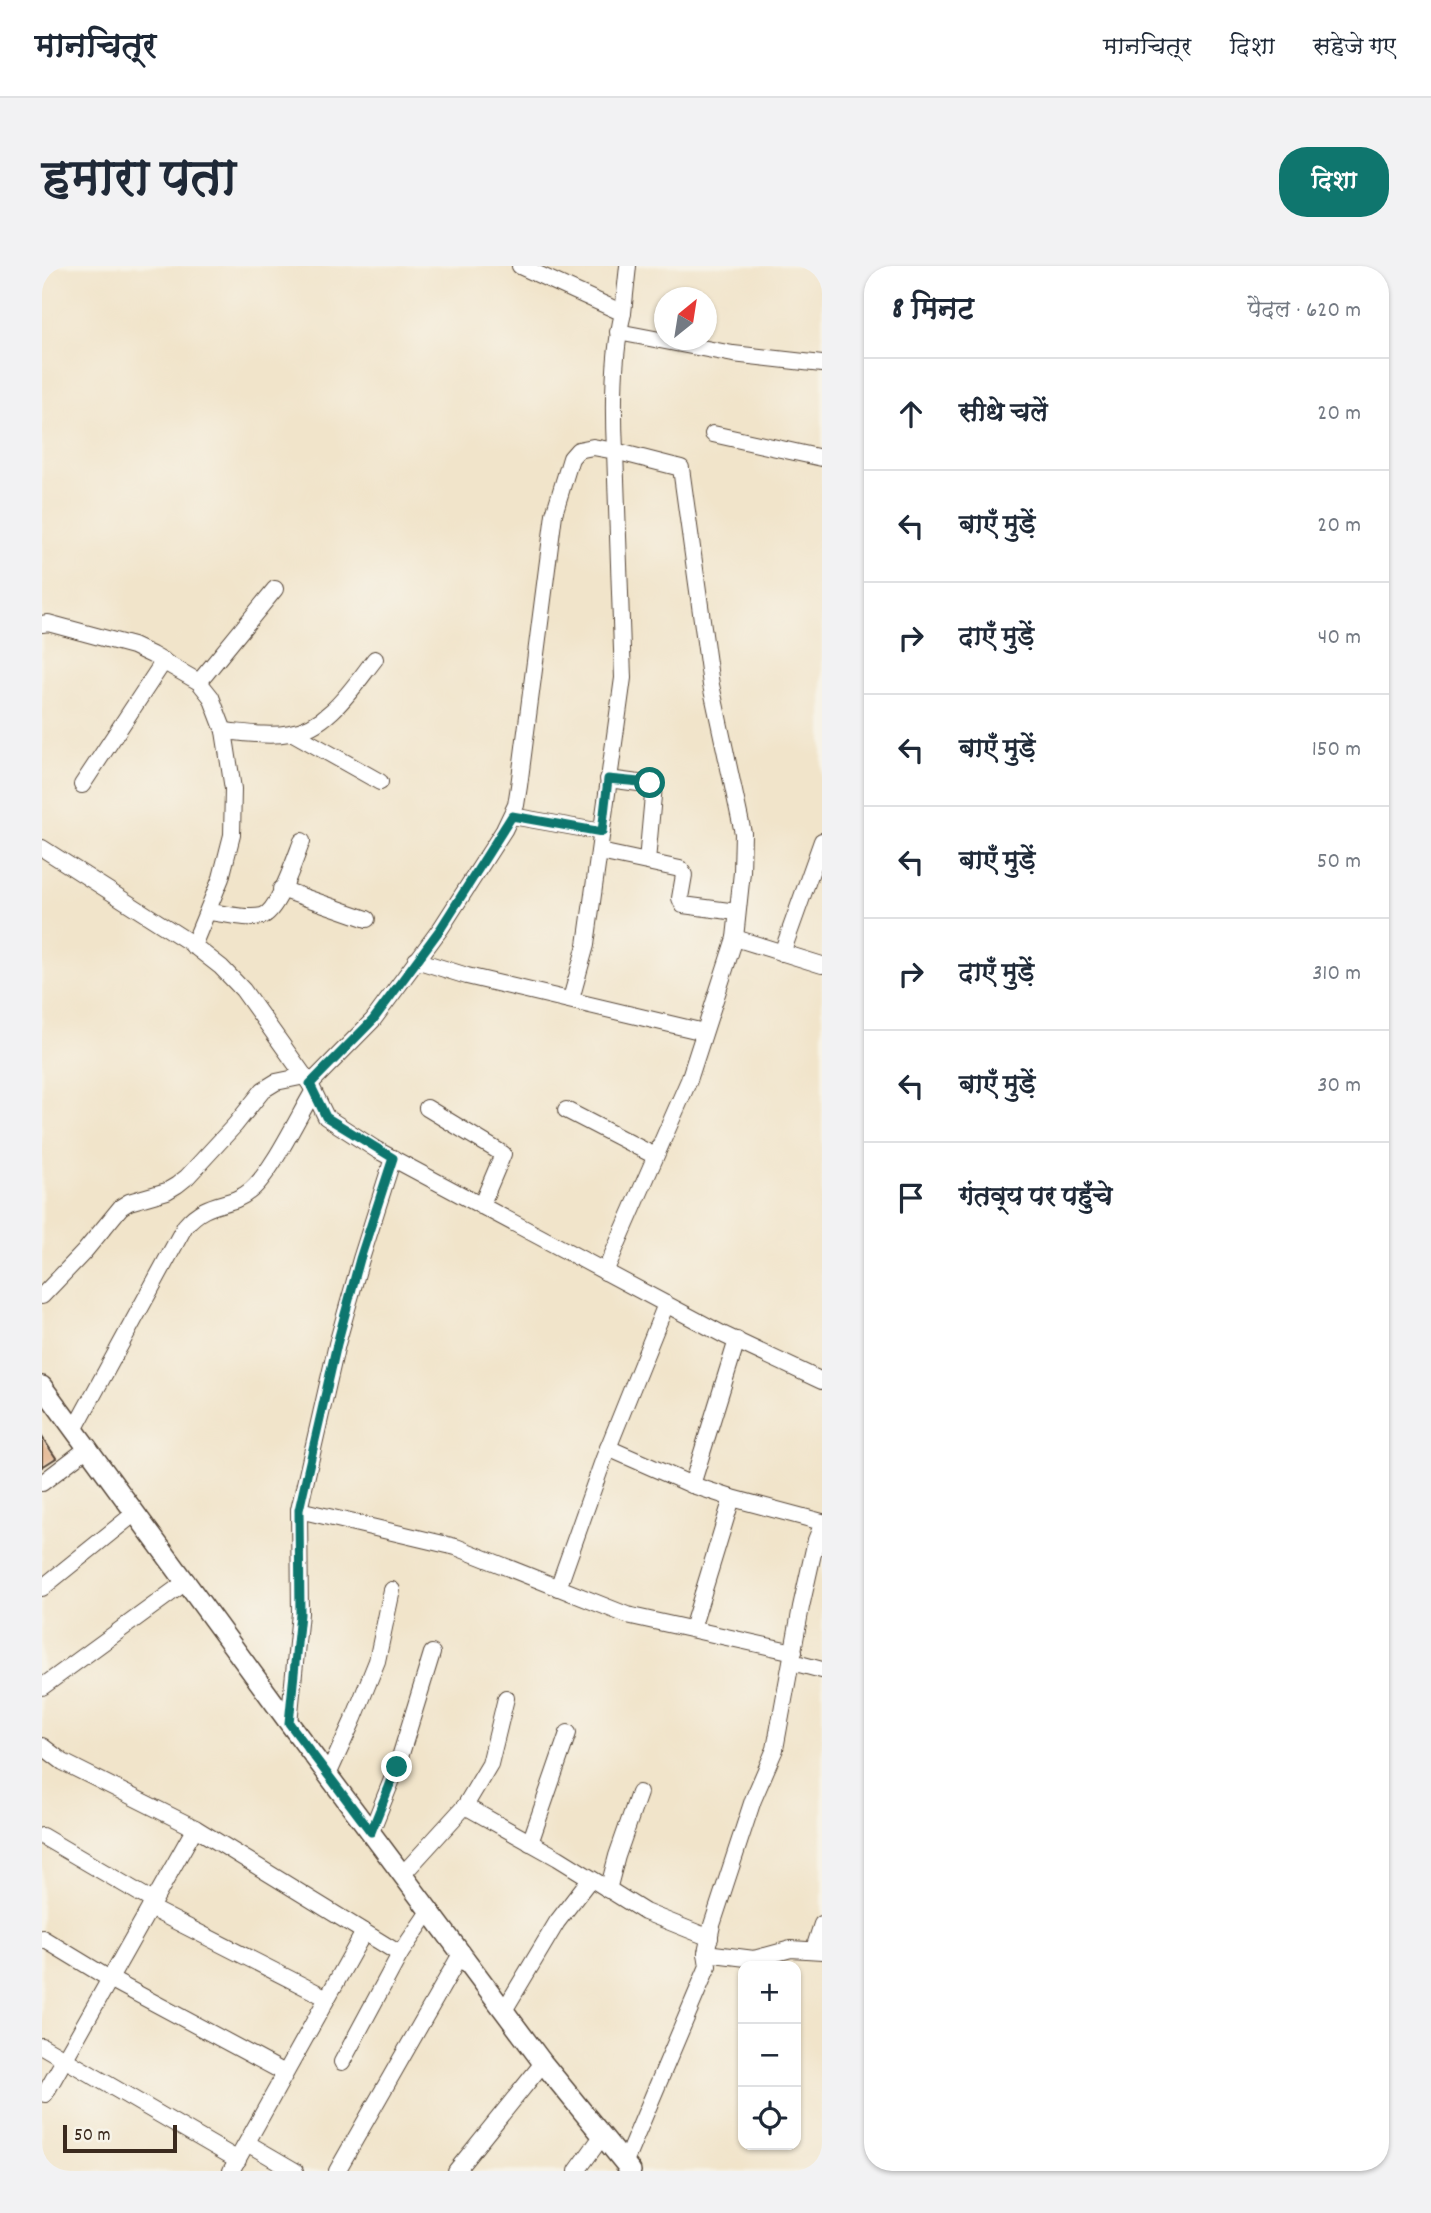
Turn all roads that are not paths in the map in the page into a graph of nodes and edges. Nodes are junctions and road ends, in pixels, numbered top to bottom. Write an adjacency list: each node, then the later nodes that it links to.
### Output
1 (628, 266): 3 (street)
2 (529, 268): 3 (street)
3 (623, 313): 4 (street)
4 (618, 332): 5 (street); 7 (street)
5 (822, 364)
6 (713, 434): 8 (street)
7 (615, 451): 16 (street); 19 (street); 28 (street)
8 (822, 458)
9 (275, 589): 13 (street)
10 (42, 624): 12 (street)
11 (375, 659): 15 (street)
12 (164, 661): 13 (street); 18 (street)
13 (199, 682): 14 (street)
14 (224, 731): 15 (street); 27 (street)
15 (293, 733): 17 (street)
16 (608, 779): 20 (street); 25 (street)
17 (380, 782)
18 (82, 785)
19 (512, 816): 20 (street); 33 (street)
20 (602, 832): 24 (street)
21 (302, 841): 26 (street)
22 (822, 841): 32 (street)
23 (42, 848): 31 (street)
24 (600, 852): 25 (street); 35 (street)
25 (647, 861): 28 (street)
26 (281, 889): 27 (street); 29 (street)
27 (208, 912): 31 (street)
28 (737, 912): 30 (street)
29 (367, 919)
30 (735, 938): 32 (street); 36 (street)
31 (194, 946): 37 (street)
32 (782, 953): 34 (street)
33 (416, 960): 35 (street); 37 (street)
34 (822, 965)
35 (571, 999): 36 (street)
36 (704, 1032): 40 (street)
37 (309, 1084): 41 (street); 44 (street); 49 (street)
38 (427, 1108): 42 (street)
39 (566, 1110): 40 (street)
40 (656, 1156): 43 (street)
41 (393, 1158): 42 (street); 55 (street)
42 (481, 1206): 43 (street)
43 (605, 1272): 45 (street)
44 (42, 1296)
45 (666, 1304): 46 (street); 51 (street)
46 (737, 1340): 47 (street); 53 (street)
47 (822, 1381)
48 (42, 1386): 49 (street)
49 (74, 1430): 50 (street)
50 (89, 1447): 52 (street); 56 (street)
51 (608, 1448): 53 (street); 60 (street)
52 (42, 1483)
53 (692, 1485): 54 (street)
54 (732, 1499): 57 (street); 62 (street)
55 (299, 1510): 60 (street); 68 (street)
56 (135, 1513): 58 (street); 59 (street)
57 (822, 1524): 64 (street)
58 (187, 1581): 66 (street); 68 (street)
59 (42, 1588)
60 (558, 1588): 62 (street)
61 (392, 1591): 71 (street)
62 (692, 1629): 64 (street)
63 (432, 1653): 75 (street)
64 (793, 1657): 65 (street); 86 (street)
65 (822, 1670)
66 (42, 1687)
67 (506, 1698): 73 (street)
68 (289, 1723): 71 (street)
69 (568, 1733): 77 (street)
70 (42, 1746): 74 (street)
71 (328, 1775): 75 (street)
72 (639, 1793): 80 (street)
73 (465, 1806): 77 (street); 78 (street)
74 (195, 1828): 81 (street); 84 (street)
75 (371, 1832): 78 (street)
76 (42, 1836): 81 (street)
77 (530, 1843): 79 (street)
78 (404, 1874): 82 (street)
79 (590, 1879): 80 (street); 93 (street)
80 (608, 1890): 86 (street)
81 (152, 1905): 91 (street); 92 (street)
82 (430, 1910): 88 (street); 89 (street)
83 (822, 1924): 87 (street)
84 (364, 1932): 89 (street); 92 (street)
85 (42, 1938): 91 (street)
86 (708, 1946): 90 (street); 103 (street)
87 (818, 1950): 90 (street)
88 (462, 1952): 93 (street); 105 (street)
89 (400, 1954): 96 (street)
90 (781, 1959)
91 (108, 1978): 95 (street); 98 (street)
92 (327, 1998): 98 (street)
93 (505, 2010): 97 (street)
94 (42, 2046): 95 (street)
95 (64, 2058): 99 (street); 102 (street)
96 (342, 2062)
97 (543, 2063): 100 (street); 106 (street)
98 (285, 2074): 101 (street)
99 (45, 2094)
100 (603, 2135): 103 (street); 107 (street)
101 (247, 2143): 102 (street); 104 (street)
102 (234, 2165)
103 (628, 2167)
104 (295, 2171)
105 (337, 2171)
106 (456, 2171)
107 (577, 2171)

